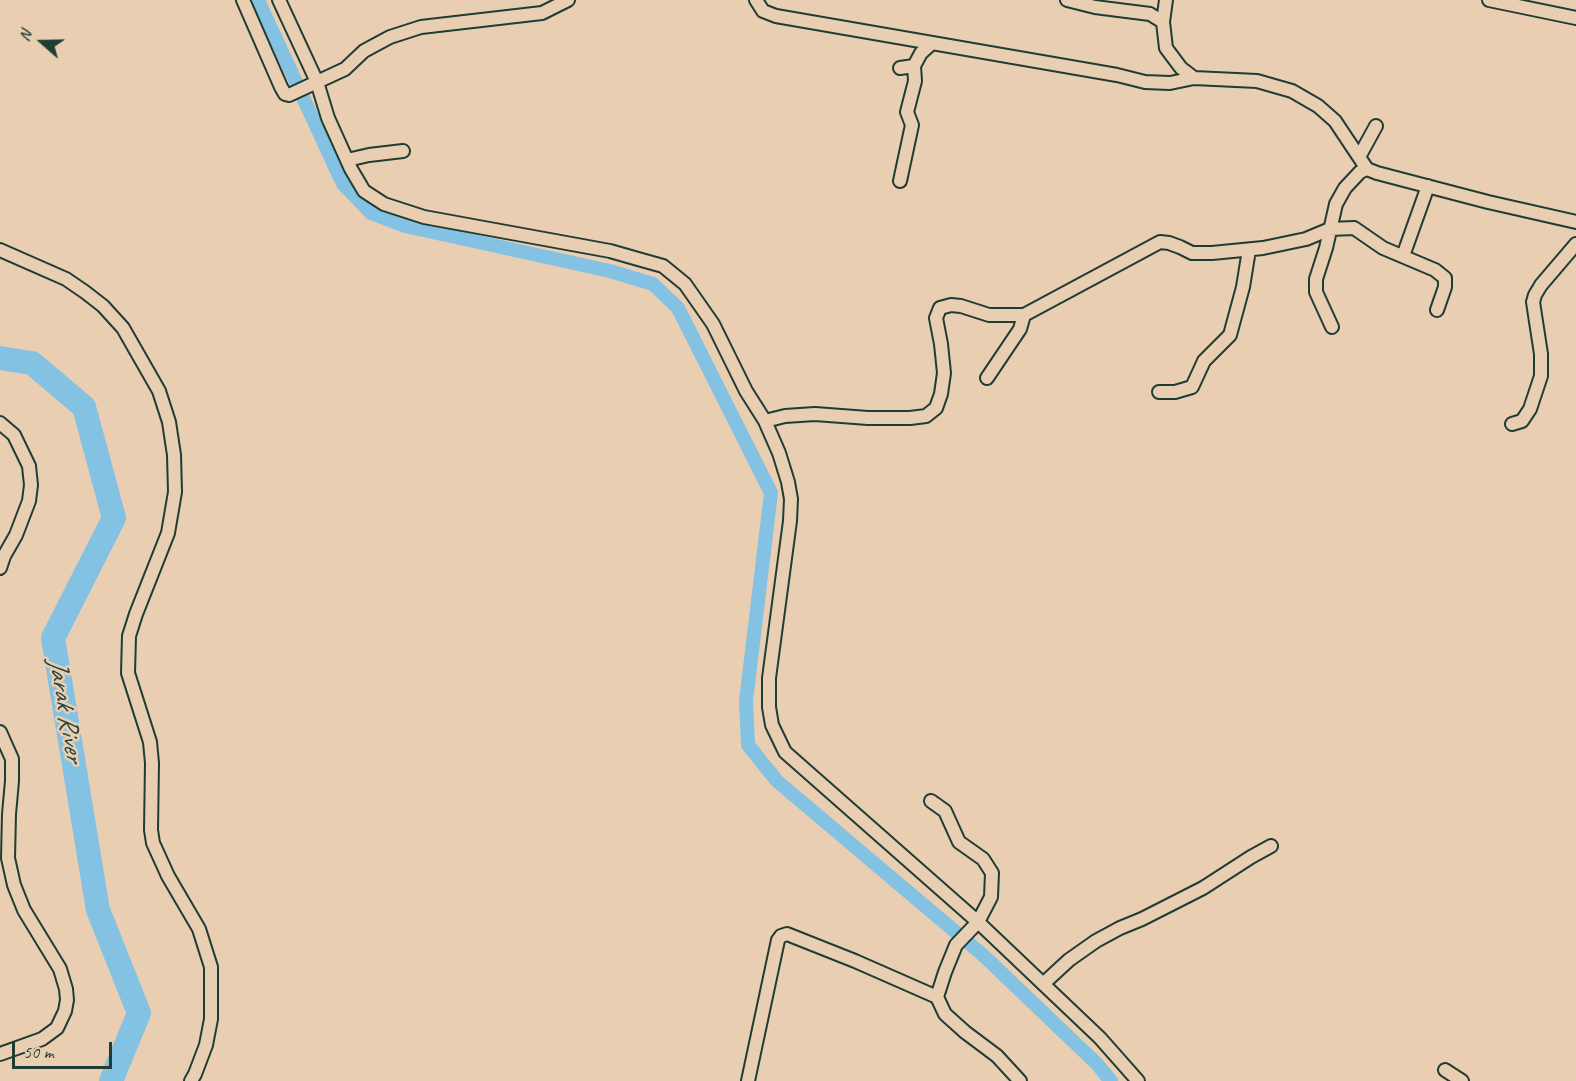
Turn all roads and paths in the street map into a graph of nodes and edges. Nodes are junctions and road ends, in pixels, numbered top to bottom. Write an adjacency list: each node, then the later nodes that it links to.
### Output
1 (243, 0): 14 (street)
2 (279, 0): 14 (street)
3 (568, 0): 14 (street)
4 (756, 0): 10 (street)
5 (1067, 0): 9 (street)
6 (1166, 0): 9 (street)
7 (1489, 0): 8 (street)
8 (1576, 18)
9 (1163, 22): 13 (street)
10 (932, 43): 11 (street); 13 (street)
11 (914, 66): 12 (street); 20 (street)
12 (900, 68)
13 (1194, 78): 17 (street)
14 (315, 83): 18 (street)
15 (1376, 126): 17 (street)
16 (403, 151): 18 (street)
17 (1359, 157): 19 (street)
18 (347, 160): 33 (street)
19 (1367, 168): 21 (street); 23 (street)
20 (900, 181)
21 (1428, 186): 22 (street); 27 (street)
22 (1576, 222)
23 (1330, 230): 26 (street); 27 (street); 30 (street)
24 (1576, 244): 35 (street)
25 (0, 249): 45 (street)
26 (1249, 249): 29 (street); 32 (street)
27 (1403, 256): 28 (street)
28 (1437, 310)
29 (1024, 315): 31 (street); 33 (street)
30 (1332, 327)
31 (987, 378)
32 (1159, 392)
33 (765, 421): 40 (street)
34 (0, 423): 36 (street)
35 (1512, 424)
36 (0, 568)
37 (0, 732): 43 (street)
38 (931, 801): 40 (street)
39 (1271, 846): 41 (street)
40 (977, 923): 41 (street); 42 (street)
41 (1043, 984): 48 (street)
42 (937, 997): 46 (street); 47 (street)
43 (0, 1054)
44 (1445, 1070): 49 (street)
45 (191, 1081)
46 (748, 1081)
47 (1020, 1081)
48 (1138, 1081)
49 (1462, 1081)

